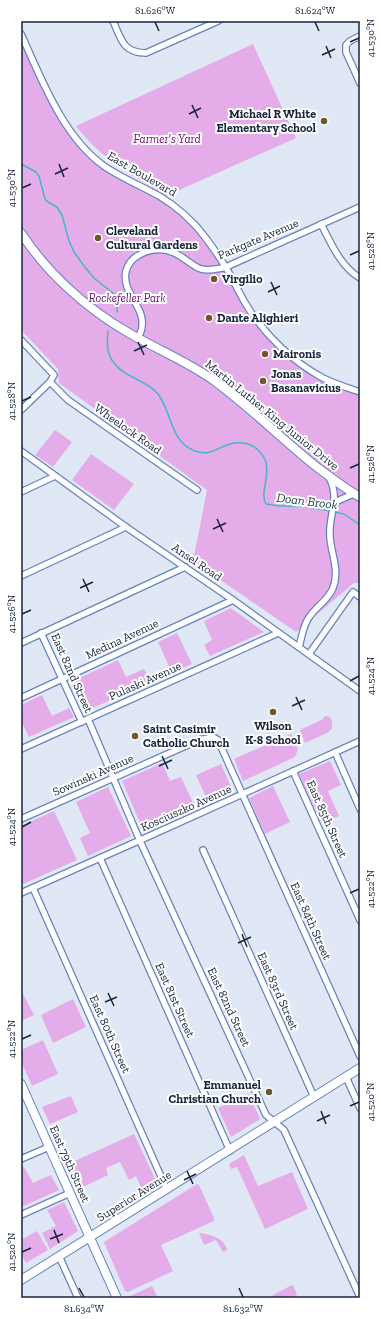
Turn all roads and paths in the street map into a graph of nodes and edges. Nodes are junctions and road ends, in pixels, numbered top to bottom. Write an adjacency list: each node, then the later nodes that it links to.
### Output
1 (114, 21): 2 (street)
2 (218, 21)
3 (21, 34): 9 (street, East Boulevard)
4 (360, 36): 5 (street)
5 (360, 83)
6 (360, 207): 7 (street, Parkgate Avenue)
7 (322, 224): 9 (street, Parkgate Avenue); 10 (street)
8 (21, 233): 11 (main road, Martin Luther King Junior Drive)
9 (226, 267): 11 (street, Parkgate Avenue); 14 (street, East Boulevard)
10 (360, 278)
11 (138, 338): 18 (main road, Martin Luther King Junior Drive)
12 (21, 340): 13 (street)
13 (50, 382): 15 (street); 19 (street, Wheelock Road)
14 (360, 392)
15 (21, 410)
16 (21, 451): 17 (street, Ansel Road)
17 (55, 476): 20 (street); 23 (street, Ansel Road)
18 (328, 476): 21 (main road, Martin Luther King Junior Drive); 22 (street)
19 (198, 490)
20 (21, 492)
21 (357, 496): 22 (street)
22 (335, 505): 31 (street)
23 (126, 527): 24 (street, Ansel Road); 25 (street)
24 (185, 567): 27 (street, Ansel Road); 28 (street)
25 (21, 576)
26 (360, 597): 32 (street)
27 (233, 600): 29 (street, Ansel Road); 33 (street, Medina Avenue)
28 (41, 633): 30 (street); 33 (street, East 82nd Street)
29 (278, 633): 31 (street, Ansel Road); 36 (street, Pulaski Avenue)
30 (21, 643)
31 (299, 647): 32 (street, Ansel Road)
32 (309, 654): 34 (street, Ansel Road)
33 (63, 679): 35 (street, Medina Avenue); 37 (street, East 82nd Street)
34 (360, 691)
35 (21, 698)
36 (88, 719): 37 (street, Pulaski Avenue); 43 (street, East 82nd Street)
37 (82, 722): 40 (street, Pulaski Avenue)
38 (218, 740): 43 (street, Sowinski Avenue); 44 (street, East 84th Street)
39 (360, 741): 41 (street, Kosciuszko Avenue)
40 (21, 749)
41 (335, 752): 42 (street, Kosciuszko Avenue); 45 (street)
42 (293, 771): 44 (street, Kosciuszko Avenue); 52 (street, East 85th Street)
43 (112, 778): 46 (street, Sowinski Avenue); 47 (street, East 82nd Street)
44 (242, 794): 47 (street, Kosciuszko Avenue); 53 (street, East 84th Street)
45 (360, 809)
46 (21, 819)
47 (140, 841): 49 (street, Kosciuszko Avenue); 59 (street, East 82nd Street)
48 (203, 850): 57 (street, East 83rd Street)
49 (100, 858): 50 (street, Kosciuszko Avenue); 61 (street, East 81st Street)
50 (33, 888): 51 (street, Kosciuszko Avenue); 63 (street, East 80th Street)
51 (21, 893)
52 (360, 920)
53 (360, 1056)
54 (360, 1068): 55 (main road, Superior Avenue)
55 (346, 1077): 57 (main road, Superior Avenue); 58 (street)
56 (21, 1084): 60 (main road, East 79th Street)
57 (314, 1097): 59 (main road, Superior Avenue)
58 (360, 1108)
59 (274, 1122): 61 (main road, Superior Avenue); 69 (street, East 82nd Street)
60 (49, 1147): 62 (street); 64 (main road, East 79th Street)
61 (230, 1151): 63 (main road, Superior Avenue)
62 (21, 1160)
63 (167, 1190): 66 (main road, Superior Avenue)
64 (70, 1193): 65 (street); 66 (main road, East 79th Street)
65 (21, 1215)
66 (90, 1238): 67 (main road, Superior Avenue); 71 (main road, East 79th Street)
67 (59, 1256): 68 (main road, Superior Avenue); 70 (street)
68 (21, 1280)
69 (360, 1297)
70 (78, 1298)
71 (117, 1298)

